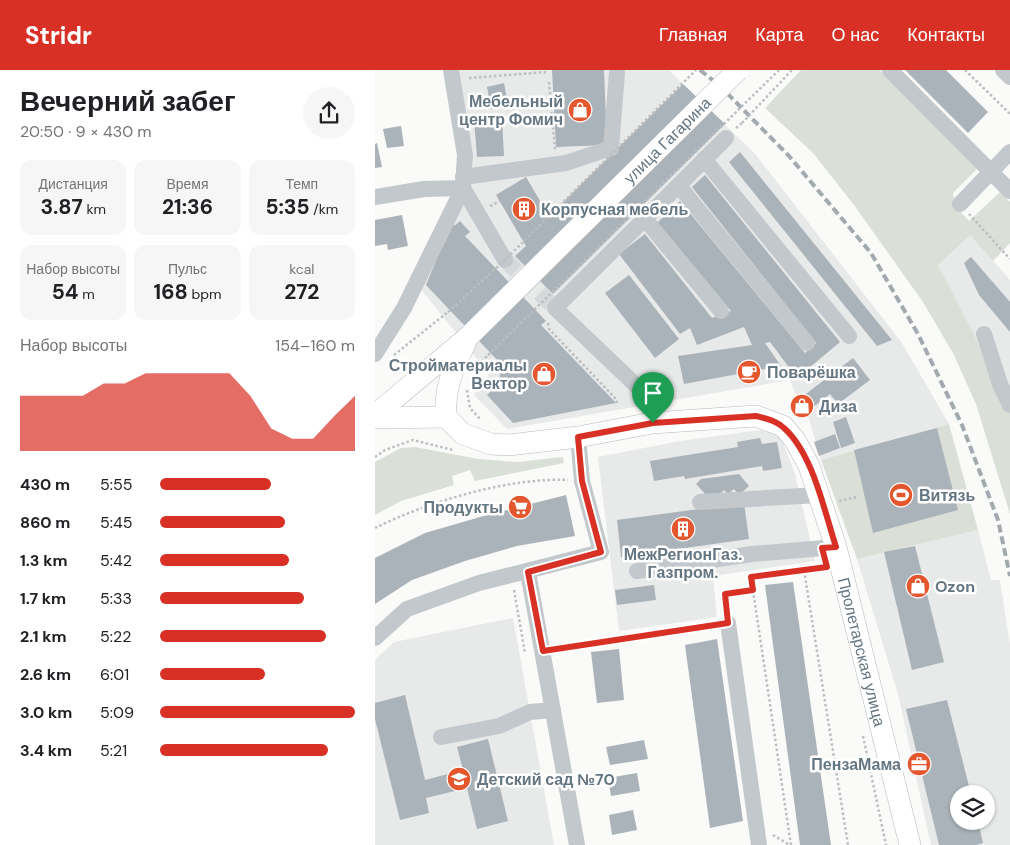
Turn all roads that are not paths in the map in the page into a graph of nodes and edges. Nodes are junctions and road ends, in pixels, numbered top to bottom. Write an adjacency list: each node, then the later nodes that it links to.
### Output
1 (738, 70): 21 (main road, улица Гагарина, bridge)
2 (890, 70): 10 (street)
3 (1003, 70): 6 (street)
4 (617, 73): 11 (street)
5 (452, 75): 11 (street)
6 (1010, 77)
7 (726, 138): 9 (street)
8 (1010, 152): 10 (street)
9 (704, 159): 12 (street); 20 (street)
10 (991, 172): 13 (street); 15 (street)
11 (463, 182): 14 (street); 17 (street); 23 (street)
12 (679, 186): 16 (street); 22 (street)
13 (1010, 191)
14 (375, 198)
15 (960, 204)
16 (645, 219): 18 (street); 27 (street)
17 (505, 260)
18 (721, 312)
19 (984, 334): 24 (street)
20 (849, 336)
21 (468, 337): 25 (main road); 26 (main road)
22 (807, 344)
23 (375, 354)
24 (1010, 405)
25 (375, 417): 26 (main road)
26 (446, 417): 28 (main road)
27 (653, 423): 28 (main road); 29 (main road, Пролетарская улица)
28 (578, 437): 33 (street)
29 (827, 499): 30 (street); 31 (main road, Пролетарская улица)
30 (700, 502)
31 (829, 547): 32 (street); 40 (main road, Пролетарская улица)
32 (637, 571)
33 (528, 572): 35 (street); 36 (street)
34 (728, 623): 39 (street)
35 (375, 638)
36 (553, 710): 37 (street); 38 (street)
37 (441, 737)
38 (577, 845)
39 (759, 845)
40 (910, 845)

